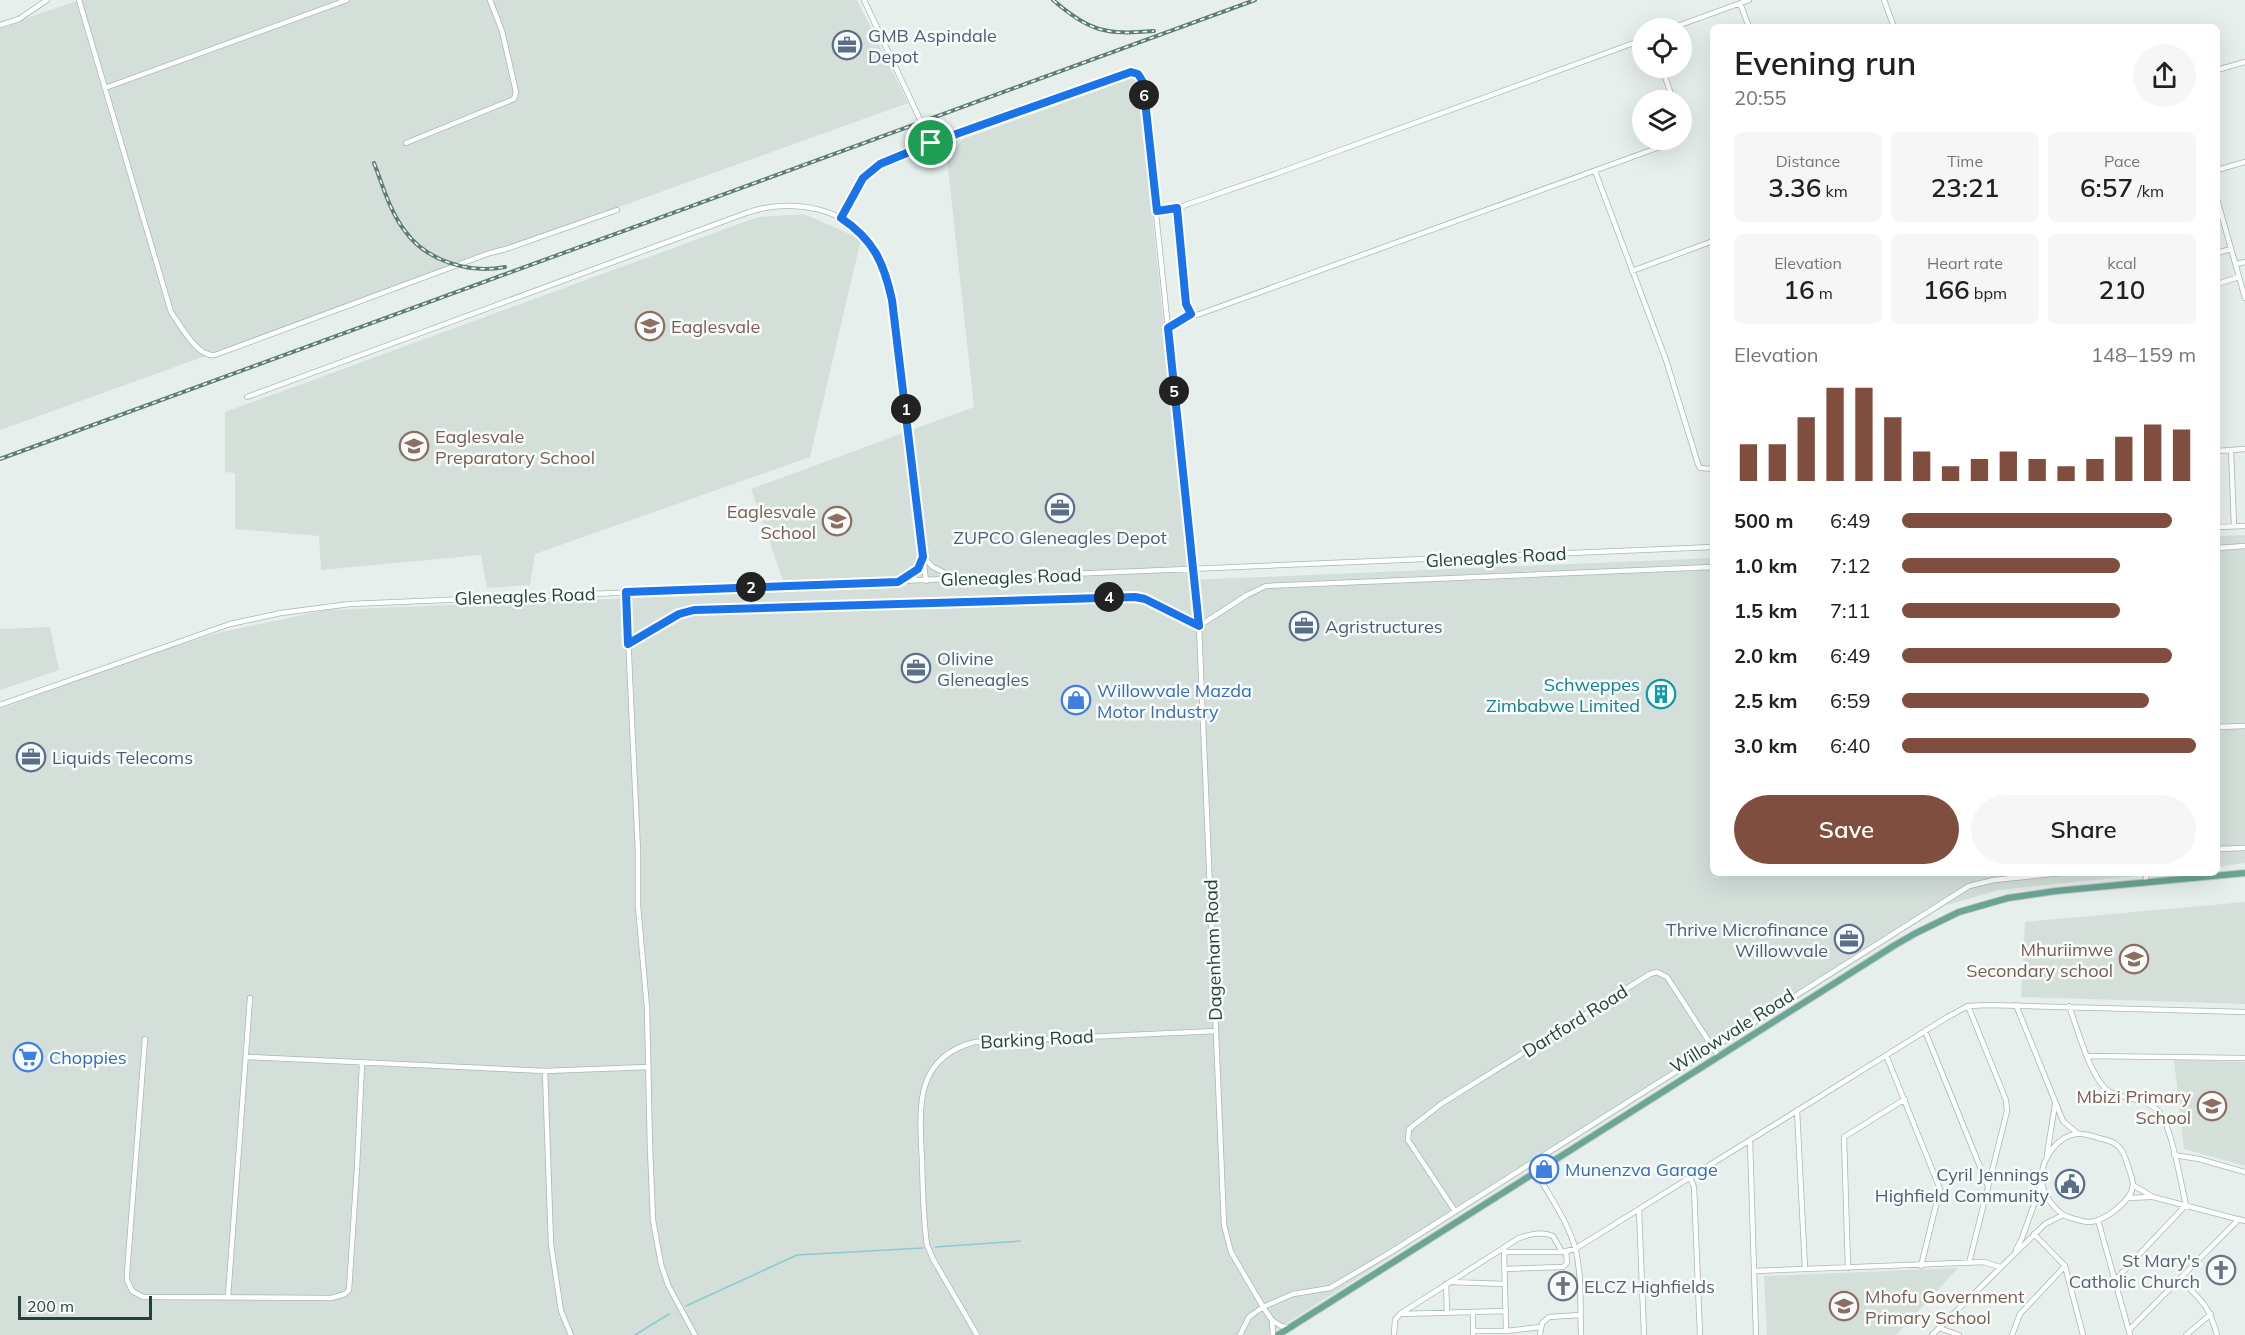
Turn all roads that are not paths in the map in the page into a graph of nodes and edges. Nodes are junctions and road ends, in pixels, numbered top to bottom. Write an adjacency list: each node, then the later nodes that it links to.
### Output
1 (46, 0): 10 (street)
2 (79, 0): 16 (street)
3 (347, 0): 16 (street)
4 (490, 0): 17 (street)
5 (864, 0): 18 (street)
6 (1749, 0): 8 (street)
7 (1884, 0): 12 (street)
8 (1740, 3): 9 (street); 11 (street)
9 (1692, 21)
10 (0, 23)
11 (1748, 24)
12 (1893, 24)
13 (1632, 43): 23 (street)
14 (2245, 62): 15 (street)
15 (2220, 69)
16 (105, 88): 24 (street)
17 (406, 143)
18 (931, 143): 26 (street, Dagenham Road); 27 (street)
19 (1649, 150): 22 (street)
20 (2245, 162): 21 (street)
21 (2220, 169)
22 (1594, 171): 33 (street); 37 (street)
23 (1177, 208): 26 (street); 37 (street)
24 (617, 210)
25 (2220, 210): 29 (street)
26 (1157, 211): 38 (street, Dagenham Road)
27 (841, 218): 39 (street); 50 (street)
28 (1710, 242): 33 (street)
29 (2231, 249): 30 (street); 32 (street)
30 (2220, 252)
31 (2245, 262): 32 (street)
32 (2236, 264): 34 (street)
33 (1632, 271): 43 (street)
34 (2239, 277): 35 (street); 36 (street)
35 (2220, 283)
36 (2245, 298)
37 (1191, 314): 38 (street)
38 (1168, 328): 52 (street, Dagenham Road)
39 (247, 397)
40 (2245, 449): 41 (street)
41 (2231, 450): 42 (street); 45 (street)
42 (2220, 451)
43 (1710, 469)
44 (2245, 525): 45 (street)
45 (2234, 526): 46 (street)
46 (2220, 527)
47 (2245, 546): 49 (street)
48 (1710, 547): 52 (street, Gleneagles Road)
49 (2220, 548)
50 (923, 557): 53 (street); 54 (street); 55 (street)
51 (1710, 567): 57 (street)
52 (1194, 568): 53 (street, Gleneagles Road); 57 (street, Dagenham Road)
53 (957, 579): 54 (street, Gleneagles Road)
54 (926, 581): 55 (street, Gleneagles Road)
55 (898, 582): 56 (street, Gleneagles Road)
56 (626, 592): 58 (street); 59 (street, Gleneagles Road)
57 (1199, 626): 58 (street); 75 (street, Dagenham Road)
58 (628, 644): 85 (street)
59 (0, 705)
60 (2245, 726): 61 (street)
61 (2220, 727)
62 (2245, 848): 63 (street)
63 (2220, 849)
64 (2245, 873): 65 (main road, Willowvale Road)
65 (2220, 875)
66 (2034, 876): 78 (street)
67 (2146, 876): 69 (street)
68 (2212, 876): 69 (main road, Willowvale Road)
69 (2146, 882): 82 (main road, Willowvale Road)
70 (250, 998): 81 (street)
71 (2016, 1005): 72 (street); 73 (street); 88 (street)
72 (1968, 1006): 76 (street); 98 (street)
73 (2069, 1006): 74 (street); 80 (street)
74 (2245, 1012)
75 (1216, 1031): 126 (street, Dagenham Road); 143 (street, Barking Road)
76 (1925, 1031): 79 (street); 98 (street)
77 (146, 1039): 125 (street)
78 (1713, 1049): 82 (street, Dartford Road); 104 (street); 104 (street, Dartford Road)
79 (1886, 1055): 87 (street); 89 (street)
80 (2088, 1056): 83 (street); 92 (street)
81 (247, 1057): 84 (street); 125 (street)
82 (1719, 1057): 94 (main road, Willowvale Road)
83 (2245, 1058)
84 (362, 1064): 86 (street); 125 (street)
85 (648, 1067): 86 (street); 142 (street)
86 (545, 1071): 141 (street)
87 (1905, 1099): 114 (street); 117 (street)
88 (2055, 1102): 90 (street); 93 (street)
89 (1797, 1110): 91 (street); 119 (street)
90 (2077, 1133): 93 (street); 99 (street)
91 (1750, 1140): 96 (street); 120 (street)
92 (2174, 1155): 95 (street); 102 (street)
93 (2046, 1158): 97 (street)
94 (1536, 1172): 109 (street); 135 (main road, Willowvale Road)
95 (2245, 1172)
96 (1690, 1177): 103 (street); 151 (street)
97 (2042, 1182): 105 (street); 112 (street)
98 (1987, 1184): 113 (street)
99 (2133, 1185): 100 (street); 101 (street)
100 (2153, 1197): 101 (street); 102 (street)
101 (2128, 1198): 107 (street)
102 (2186, 1205): 106 (street); 121 (street)
103 (1639, 1210): 109 (street); 150 (street)
104 (1455, 1211): 126 (street)
105 (2063, 1215): 107 (street); 108 (street)
106 (2242, 1220): 122 (street)
107 (2098, 1221): 121 (street)
108 (2034, 1234): 112 (street); 115 (street)
109 (1575, 1249): 111 (street); 132 (street)
110 (1504, 1250): 111 (street); 111 (street); 118 (street); 123 (street)
111 (1564, 1252): 118 (street)
112 (2015, 1252): 116 (street)
113 (1969, 1263): 114 (street); 116 (street)
114 (1921, 1266): 117 (street)
115 (2065, 1266): 155 (street); 156 (street)
116 (2000, 1267): 136 (street)
117 (1848, 1268): 119 (street)
118 (1505, 1269): 124 (street)
119 (1805, 1269): 120 (street)
120 (1754, 1271): 152 (street)
121 (2116, 1279): 140 (street)
122 (2180, 1279): 131 (street); 140 (street)
123 (1448, 1283): 124 (street); 129 (street); 130 (street)
124 (1505, 1284): 128 (street)
125 (228, 1298)
126 (1263, 1307): 133 (street, Dagenham Road); 144 (street)
127 (1473, 1311): 128 (street); 129 (street); 139 (street)
128 (1506, 1311): 137 (street)
129 (1447, 1312): 130 (street)
130 (1400, 1314): 147 (street)
131 (2211, 1314): 157 (street); 158 (street)
132 (1580, 1315): 134 (street); 149 (street)
133 (1272, 1320): 135 (street); 145 (street)
134 (1540, 1327): 138 (street); 148 (street)
135 (1290, 1328): 146 (main road, Willowvale Road)
136 (1939, 1328): 153 (street); 154 (street)
137 (1506, 1331): 138 (street); 139 (street)
138 (1521, 1332)
139 (1474, 1333)
140 (2130, 1333)
141 (571, 1335)
142 (695, 1335)
143 (977, 1335)
144 (1240, 1335)
145 (1273, 1335)
146 (1278, 1335)
147 (1394, 1335)
148 (1540, 1335)
149 (1581, 1335)
150 (1644, 1335)
151 (1700, 1335)
152 (1756, 1335)
153 (1932, 1335)
154 (1959, 1335)
155 (2012, 1335)
156 (2083, 1335)
157 (2186, 1335)
158 (2217, 1335)

